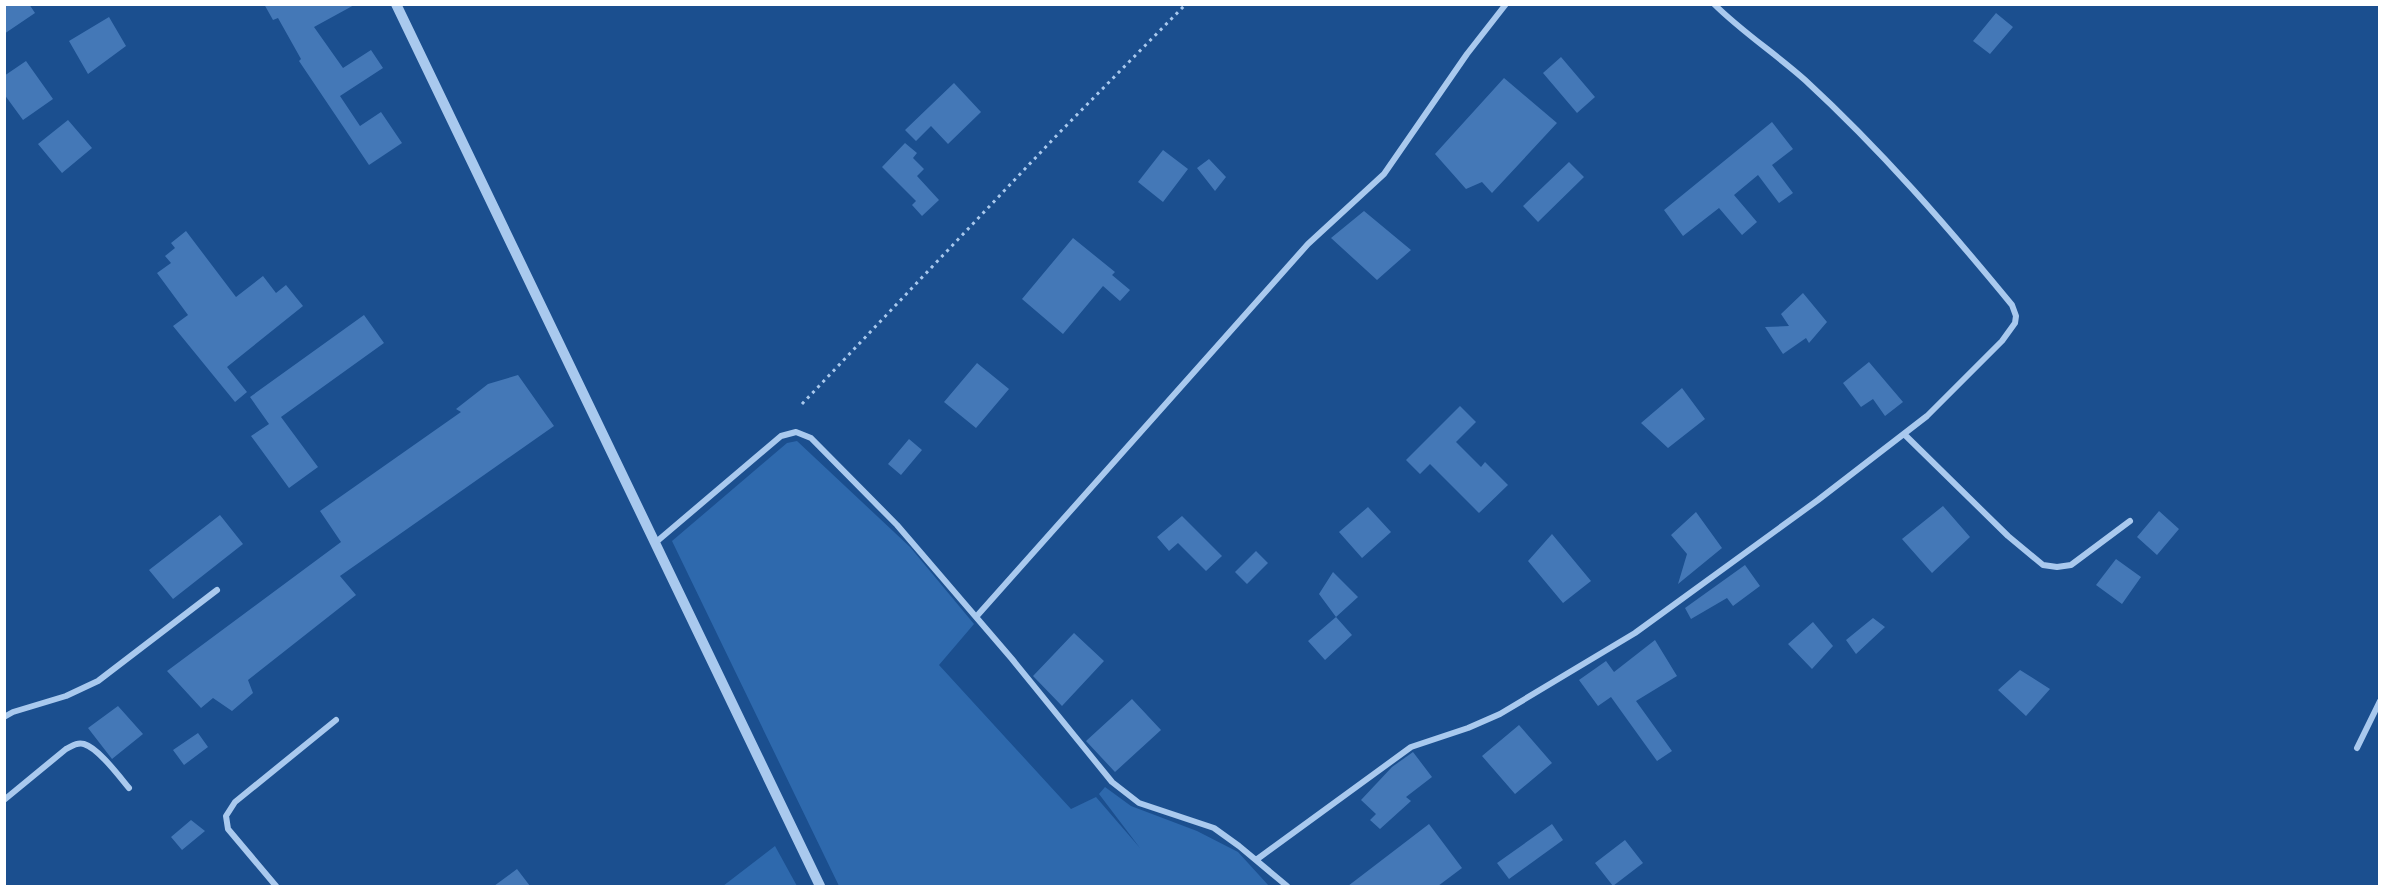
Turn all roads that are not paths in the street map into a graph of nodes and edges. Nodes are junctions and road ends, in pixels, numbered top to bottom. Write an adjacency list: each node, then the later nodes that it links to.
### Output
1 (396, 4): 6 (street)
2 (1506, 4): 8 (street)
3 (1714, 4): 4 (street)
4 (1904, 434): 5 (street); 15 (street)
5 (2130, 521)
6 (654, 544): 8 (street); 17 (street)
7 (217, 590): 10 (street)
8 (976, 617): 15 (street)
9 (2379, 701): 12 (street)
10 (4, 717)
11 (336, 720): 16 (street)
12 (2357, 748)
13 (129, 788): 14 (street)
14 (4, 800)
15 (1256, 860): 18 (street)
16 (276, 886)
17 (820, 886)
18 (1287, 886)

